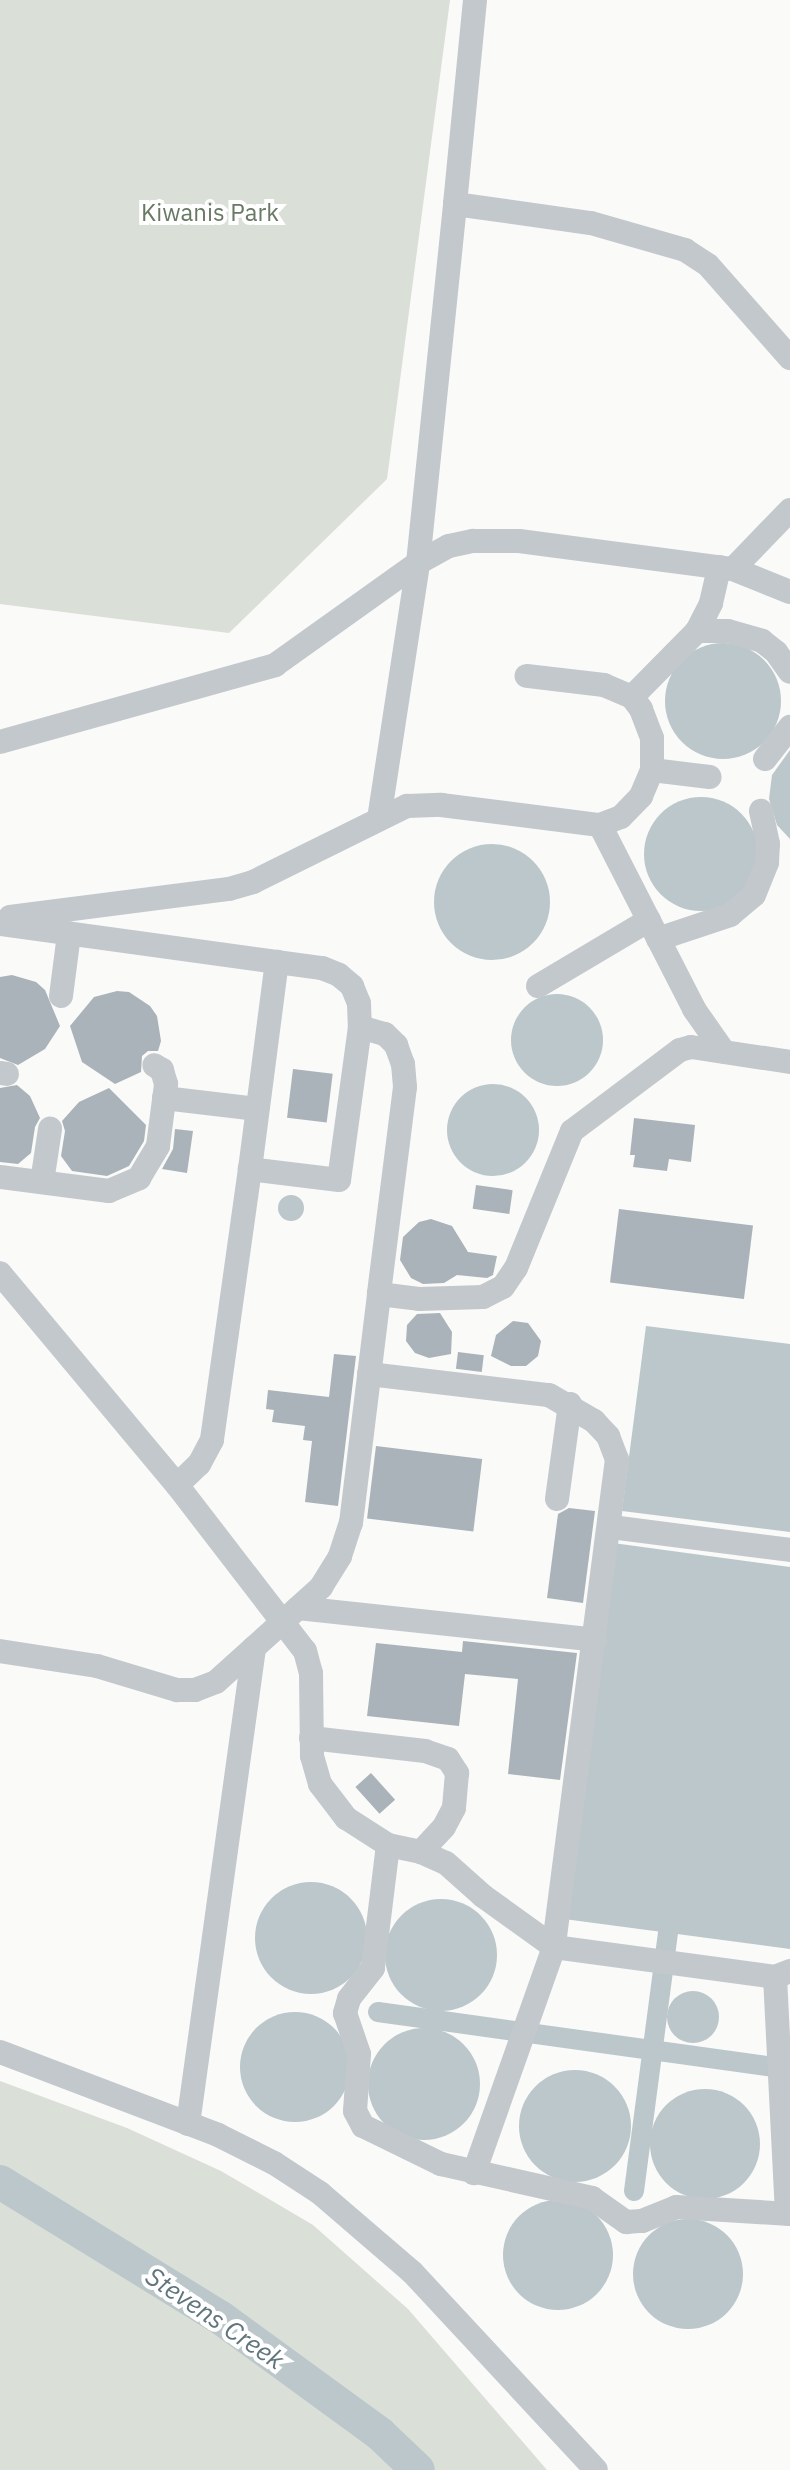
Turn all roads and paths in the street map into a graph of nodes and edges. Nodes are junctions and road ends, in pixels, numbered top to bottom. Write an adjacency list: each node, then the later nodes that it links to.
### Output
1 (475, 0): 2 (lane)
2 (455, 204): 3 (lane); 5 (lane)
3 (790, 358)
4 (790, 510): 6 (lane)
5 (418, 563): 6 (lane); 13 (lane); 18 (lane)
6 (726, 568): 7 (lane); 8 (lane)
7 (790, 592)
8 (697, 631): 9 (lane); 11 (lane)
9 (790, 672)
10 (527, 676): 11 (lane)
11 (632, 697): 15 (lane)
12 (790, 727): 14 (lane)
13 (0, 742)
14 (765, 759)
15 (652, 770): 16 (lane); 19 (lane)
16 (710, 777)
17 (761, 811): 21 (lane)
18 (379, 819): 19 (lane); 20 (lane)
19 (600, 825): 21 (lane)
20 (0, 921): 22 (lane)
21 (654, 929): 24 (lane); 27 (lane)
22 (69, 934): 23 (lane); 25 (lane)
23 (277, 962): 26 (lane); 31 (lane)
24 (538, 986)
25 (61, 996)
26 (360, 1027): 33 (lane); 37 (lane)
27 (724, 1052): 28 (lane); 37 (lane)
28 (790, 1062)
29 (154, 1065): 30 (lane)
30 (164, 1098): 31 (lane); 35 (lane)
31 (257, 1109): 33 (lane)
32 (50, 1129): 35 (lane)
33 (250, 1169): 40 (lane)
34 (0, 1177): 35 (lane)
35 (42, 1182)
36 (0, 1273): 40 (lane)
37 (379, 1294): 38 (lane)
38 (369, 1374): 39 (lane); 44 (lane)
39 (570, 1404): 41 (lane); 42 (lane)
40 (177, 1485): 44 (lane)
41 (557, 1499)
42 (611, 1527): 43 (lane); 45 (lane)
43 (790, 1550)
44 (290, 1615): 45 (lane); 46 (lane); 48 (lane)
45 (595, 1640): 51 (lane)
46 (254, 1648): 47 (lane); 54 (lane)
47 (0, 1651)
48 (311, 1738): 49 (lane); 50 (lane)
49 (388, 1845): 50 (lane); 55 (lane)
50 (421, 1852): 51 (lane)
51 (554, 1947): 52 (lane); 55 (lane)
52 (783, 1974): 56 (lane)
53 (0, 2052): 54 (lane)
54 (188, 2124): 57 (lane)
55 (474, 2173): 56 (lane)
56 (788, 2214)
57 (596, 2470)

